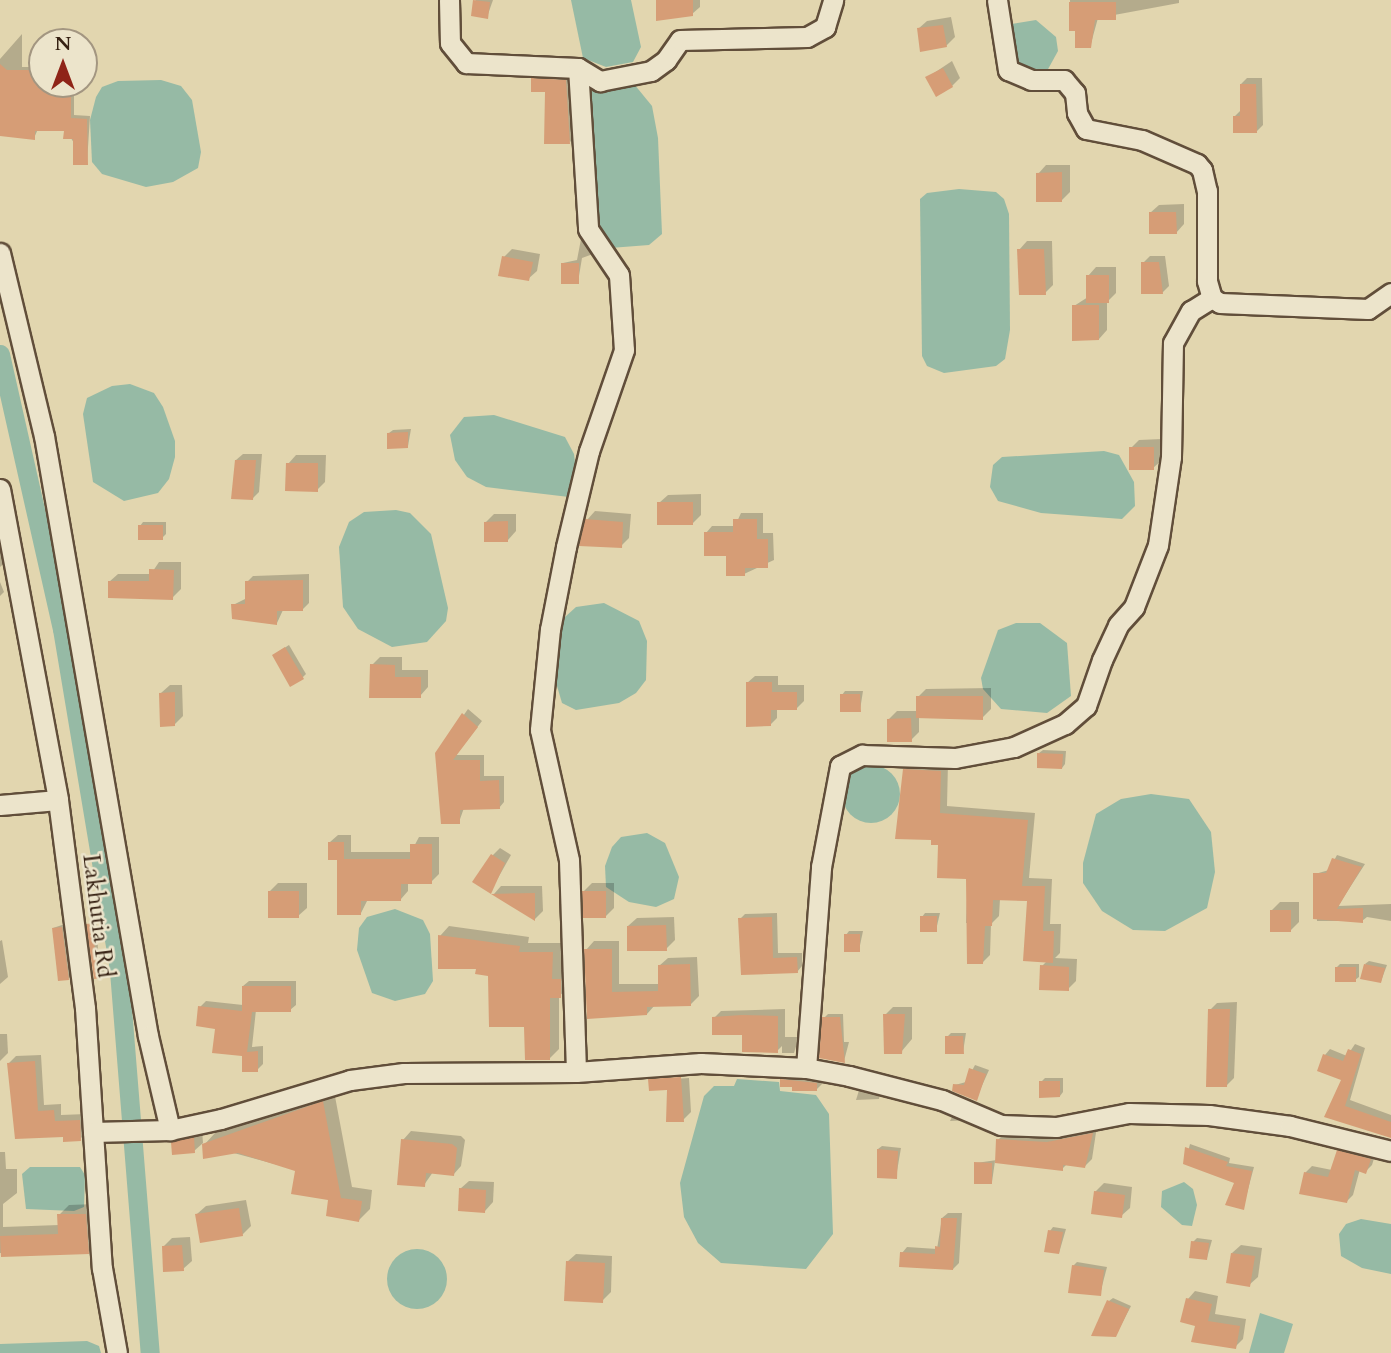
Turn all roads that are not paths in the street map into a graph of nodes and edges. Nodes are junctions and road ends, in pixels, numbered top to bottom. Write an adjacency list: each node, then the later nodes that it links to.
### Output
1 (449, 0): 4 (street)
2 (833, 0): 4 (street)
3 (997, 0): 7 (street)
4 (578, 68): 12 (street)
5 (0, 253): 13 (street)
6 (1391, 293): 7 (street)
7 (1212, 298): 11 (street)
8 (0, 489): 9 (street, Lakhutia Rd)
9 (58, 800): 10 (street); 14 (street, Lakhutia Rd)
10 (0, 805)
11 (806, 1068): 12 (street); 15 (street)
12 (576, 1072): 13 (street)
13 (161, 1130): 14 (street)
14 (93, 1132): 16 (street, Lakhutia Rd)
15 (1391, 1151)
16 (117, 1353)

